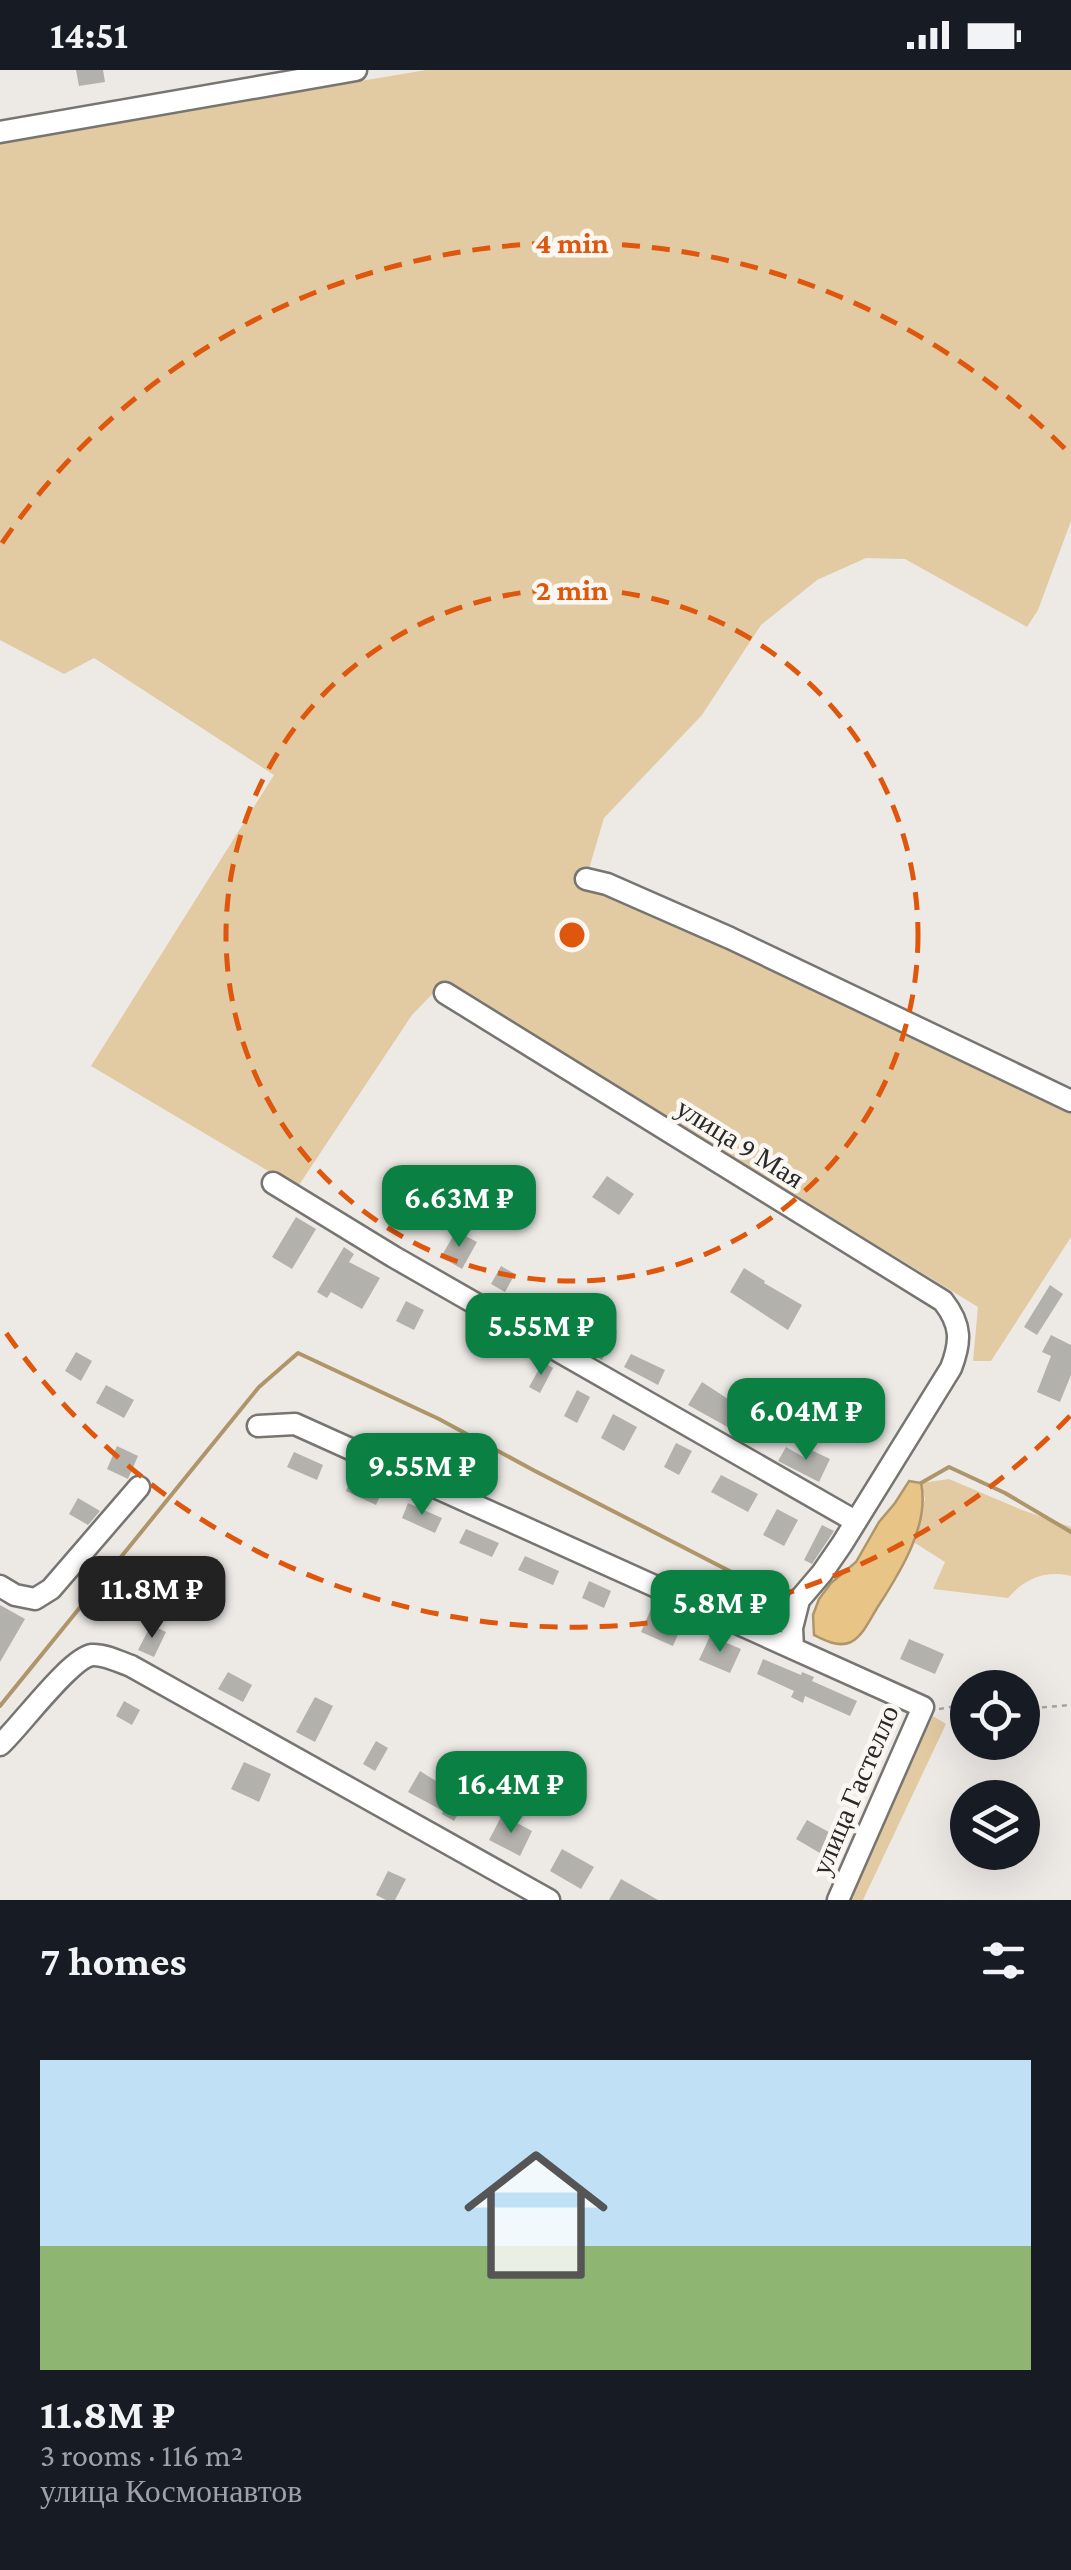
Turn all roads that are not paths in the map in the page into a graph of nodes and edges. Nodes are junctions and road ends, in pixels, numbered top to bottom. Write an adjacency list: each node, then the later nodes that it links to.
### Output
1 (356, 70): 2 (street)
2 (0, 132)
3 (586, 879): 5 (street)
4 (445, 993): 9 (street, улица 9 Мая)
5 (1071, 1102)
6 (272, 1183): 9 (street)
7 (258, 1426): 11 (street, улица Гастелло)
8 (139, 1487): 10 (street)
9 (855, 1521): 11 (street)
10 (0, 1586)
11 (793, 1648): 14 (street, улица Гастелло)
12 (0, 1745): 13 (street)
13 (549, 1900)
14 (838, 1900)

